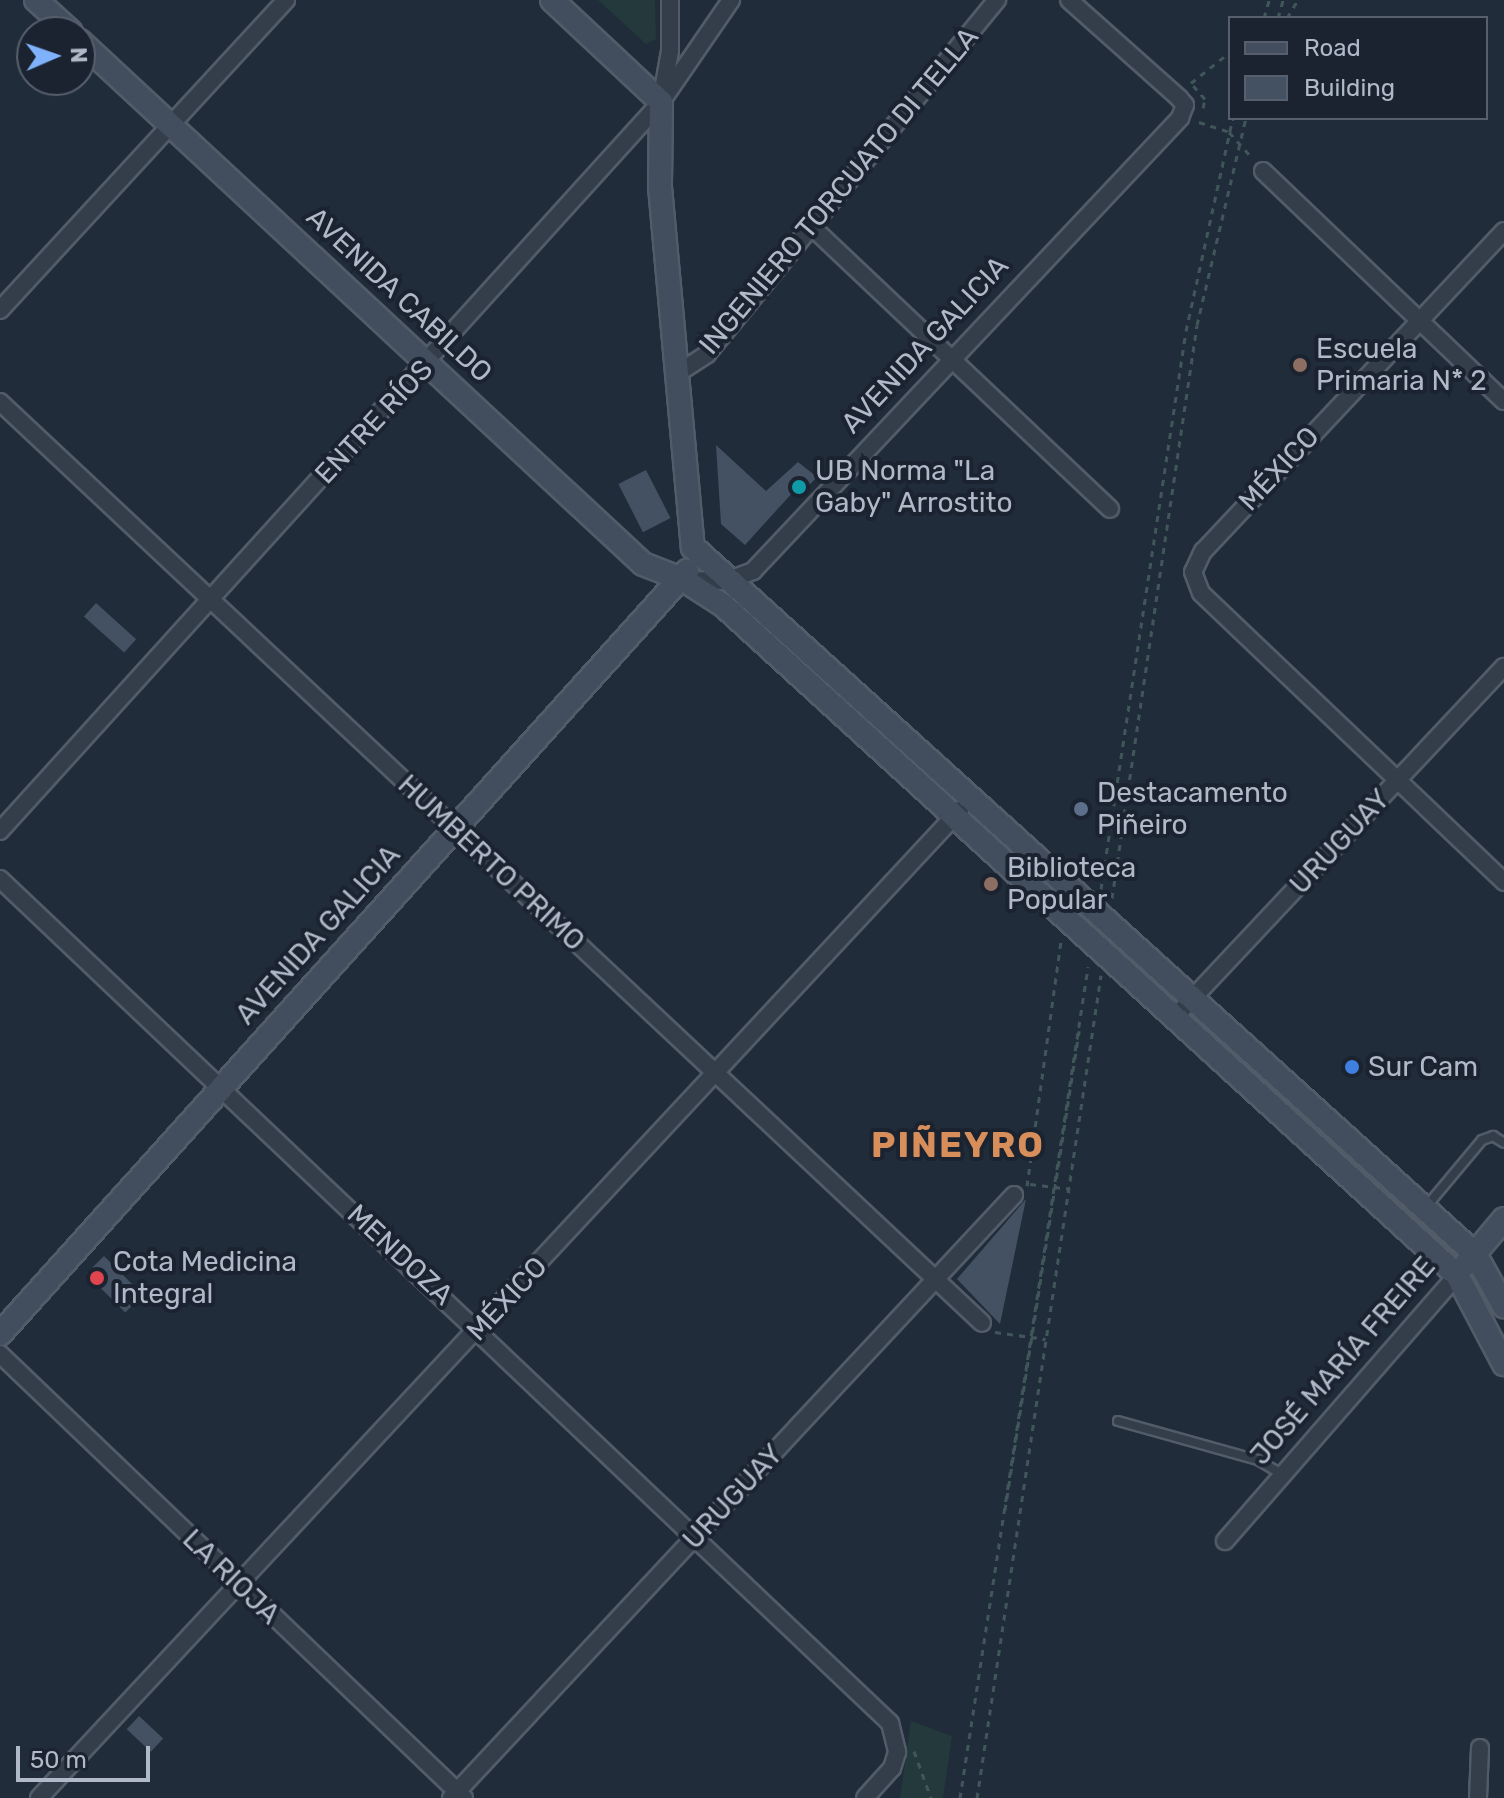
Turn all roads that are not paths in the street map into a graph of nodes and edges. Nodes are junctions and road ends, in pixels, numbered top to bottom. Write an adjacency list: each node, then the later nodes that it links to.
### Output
1 (36, 0): 8 (main road)
2 (286, 0): 11 (street)
3 (552, 0): 10 (main road)
4 (670, 0): 10 (street)
5 (731, 0): 10 (street, ENTRE RÍOS)
6 (997, 0): 13 (street, INGENIERO TORCUATO DI TELLA)
7 (1069, 0): 17 (street, AVENIDA GALICIA)
8 (54, 16)
9 (96, 56): 11 (main road, AVENIDA CABILDO)
10 (661, 102): 18 (street, ENTRE RÍOS); 19 (main road)
11 (171, 125): 15 (street); 18 (main road, AVENIDA CABILDO)
12 (1263, 171): 16 (street)
13 (812, 227): 17 (street); 19 (street, INGENIERO TORCUATO DI TELLA)
14 (1504, 231): 16 (street, MÉXICO)
15 (0, 310)
16 (1419, 321): 20 (street); 28 (street, MÉXICO)
17 (951, 362): 22 (street); 25 (street, AVENIDA GALICIA)
18 (429, 363): 24 (main road, AVENIDA CABILDO); 26 (street, ENTRE RÍOS)
19 (675, 375): 23 (main road)
20 (1504, 401)
21 (0, 402): 26 (street, HUMBERTO PRIMO)
22 (1110, 509)
23 (693, 547): 24 (main road); 25 (main road)
24 (684, 580): 25 (street, AVENIDA GALICIA); 30 (main road, AVENIDA CABILDO); 31 (main road, AVENIDA GALICIA)
25 (726, 581): 29 (main road)
26 (211, 599): 31 (street, HUMBERTO PRIMO); 32 (street, ENTRE RÍOS)
27 (1504, 667): 28 (street, URUGUAY)
28 (1396, 782): 34 (street); 35 (street, URUGUAY)
29 (972, 796): 30 (street, MÉXICO); 35 (main road)
30 (956, 814): 36 (main road, AVENIDA CABILDO); 37 (street, MÉXICO)
31 (454, 828): 37 (street, HUMBERTO PRIMO); 38 (main road, AVENIDA GALICIA)
32 (0, 831)
33 (0, 879): 38 (street, MENDOZA)
34 (1504, 882)
35 (1193, 998): 36 (street, URUGUAY); 41 (main road)
36 (1176, 1016): 44 (main road, AVENIDA CABILDO)
37 (719, 1074): 45 (street, HUMBERTO PRIMO); 48 (street, MÉXICO)
38 (220, 1089): 48 (street, MENDOZA); 49 (main road, AVENIDA GALICIA)
39 (1504, 1143): 41 (lane)
40 (1014, 1195): 45 (street, URUGUAY)
41 (1425, 1208): 43 (main road)
42 (1504, 1219): 43 (main road, JOSÉ MARÍA FREIRE)
43 (1475, 1254): 44 (main road, JOSÉ MARÍA FREIRE); 46 (main road)
44 (1457, 1275): 51 (main road, AVENIDA CABILDO); 53 (street, JOSÉ MARÍA FREIRE)
45 (933, 1279): 47 (street, HUMBERTO PRIMO); 54 (street, URUGUAY)
46 (1504, 1306)
47 (982, 1323)
48 (479, 1328): 54 (street, MENDOZA); 56 (street, MÉXICO)
49 (0, 1334)
50 (0, 1354): 56 (street, LA RIOJA)
51 (1504, 1364)
52 (1118, 1421): 53 (lane)
53 (1284, 1475): 55 (street, JOSÉ MARÍA FREIRE)
54 (697, 1537): 58 (street, URUGUAY); 60 (street, MENDOZA)
55 (1225, 1541)
56 (239, 1584): 58 (street, LA RIOJA); 59 (street, MÉXICO)
57 (1480, 1748): 61 (street)
58 (457, 1796)
59 (39, 1798)
60 (865, 1798)
61 (1478, 1798)

